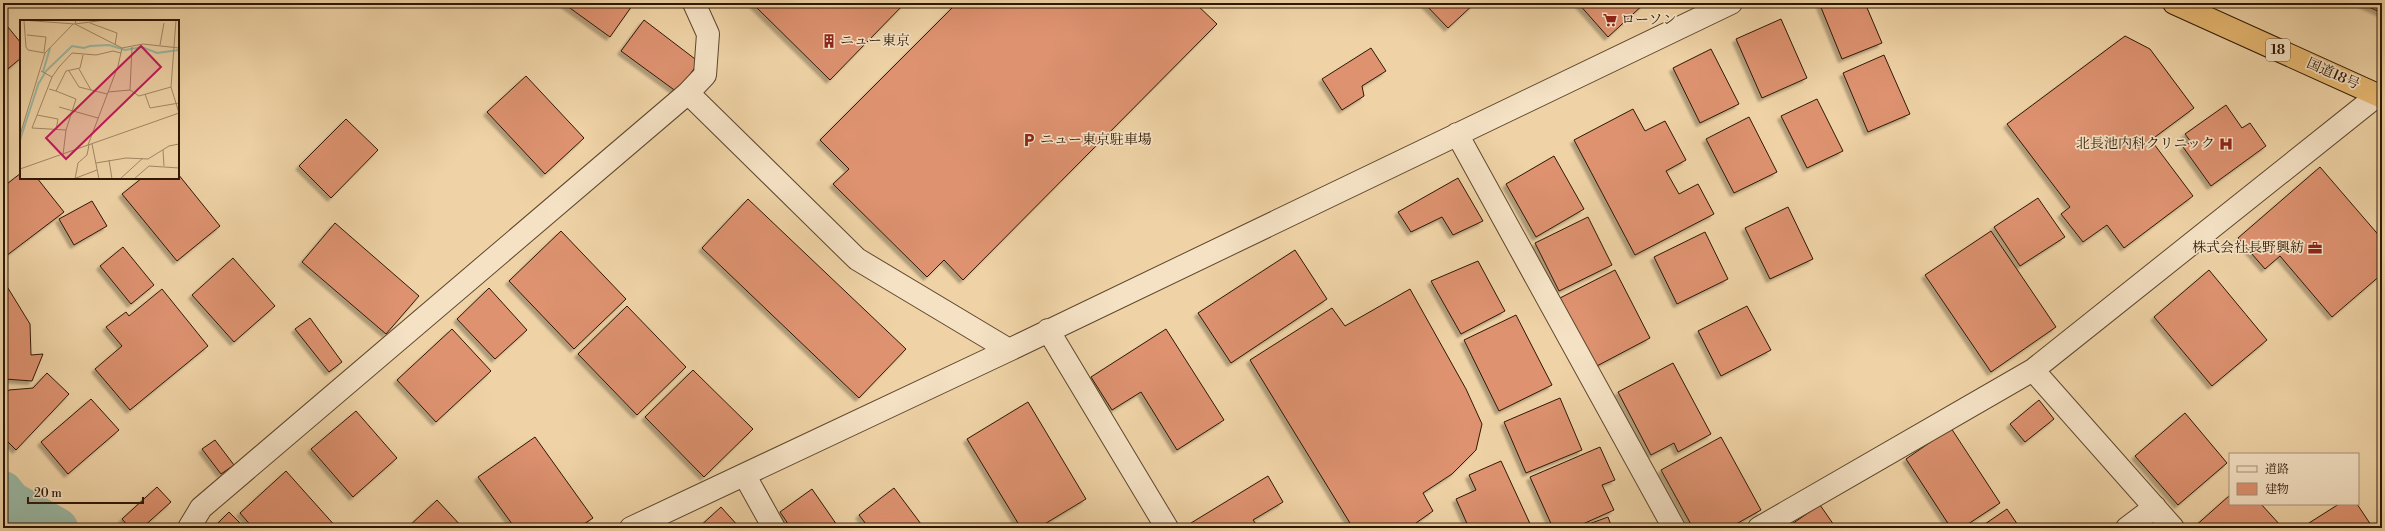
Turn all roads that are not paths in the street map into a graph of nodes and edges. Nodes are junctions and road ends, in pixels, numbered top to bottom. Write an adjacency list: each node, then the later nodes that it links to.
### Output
1 (694, 3): 4 (street)
2 (1731, 3): 6 (street)
3 (2174, 3): 5 (highway, 国道18号 / 18)
4 (688, 93): 8 (street); 12 (street)
5 (2380, 96): 9 (street)
6 (1457, 134): 7 (street); 16 (street)
7 (1048, 330): 8 (street); 15 (street)
8 (1009, 350): 10 (street)
9 (2033, 370): 11 (street); 17 (street)
10 (745, 476): 13 (street); 14 (street)
11 (2154, 507): 18 (street); 19 (street)
12 (189, 528)
13 (631, 528)
14 (774, 528)
15 (1167, 528)
16 (1674, 528)
17 (1759, 528)
18 (2127, 528)
19 (2173, 528)

